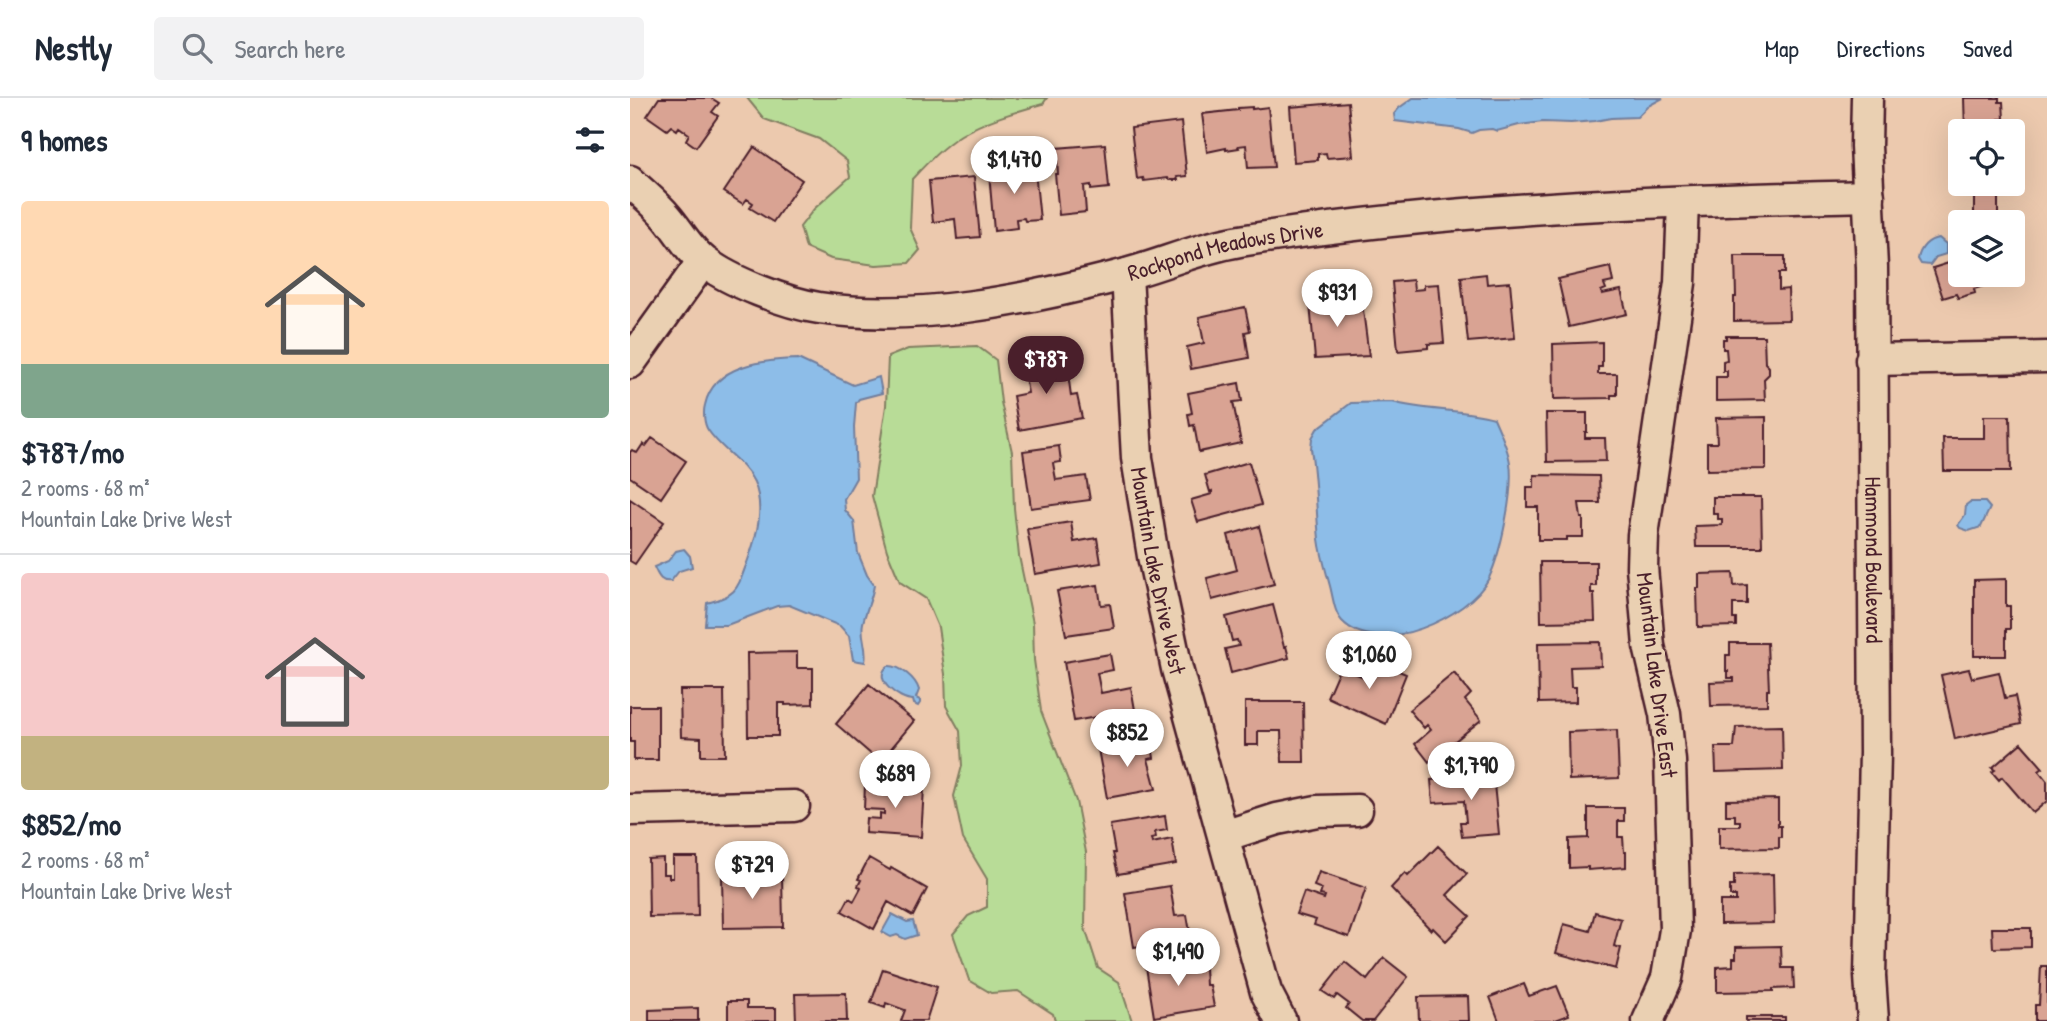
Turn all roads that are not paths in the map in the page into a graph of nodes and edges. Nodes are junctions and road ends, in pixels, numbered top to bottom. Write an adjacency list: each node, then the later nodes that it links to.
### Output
1 (1867, 98): 3 (street, Hammond Boulevard)
2 (630, 181): 5 (street, Rockpond Meadows Drive)
3 (1869, 196): 4 (street, Rockpond Meadows Drive); 8 (street, Hammond Boulevard)
4 (1683, 202): 6 (street, Rockpond Meadows Drive); 15 (street, Mountain Lake Drive East)
5 (703, 261): 6 (street, Rockpond Meadows Drive); 9 (street)
6 (1127, 274): 13 (street, Mountain Lake Drive West)
7 (2047, 358): 8 (street)
8 (1871, 360): 16 (street, Hammond Boulevard)
9 (630, 363)
10 (794, 806): 11 (street)
11 (630, 810)
12 (1357, 810): 13 (street)
13 (1224, 836): 14 (street, Mountain Lake Drive West)
14 (1281, 1021)
15 (1648, 1021)
16 (1873, 1021)

